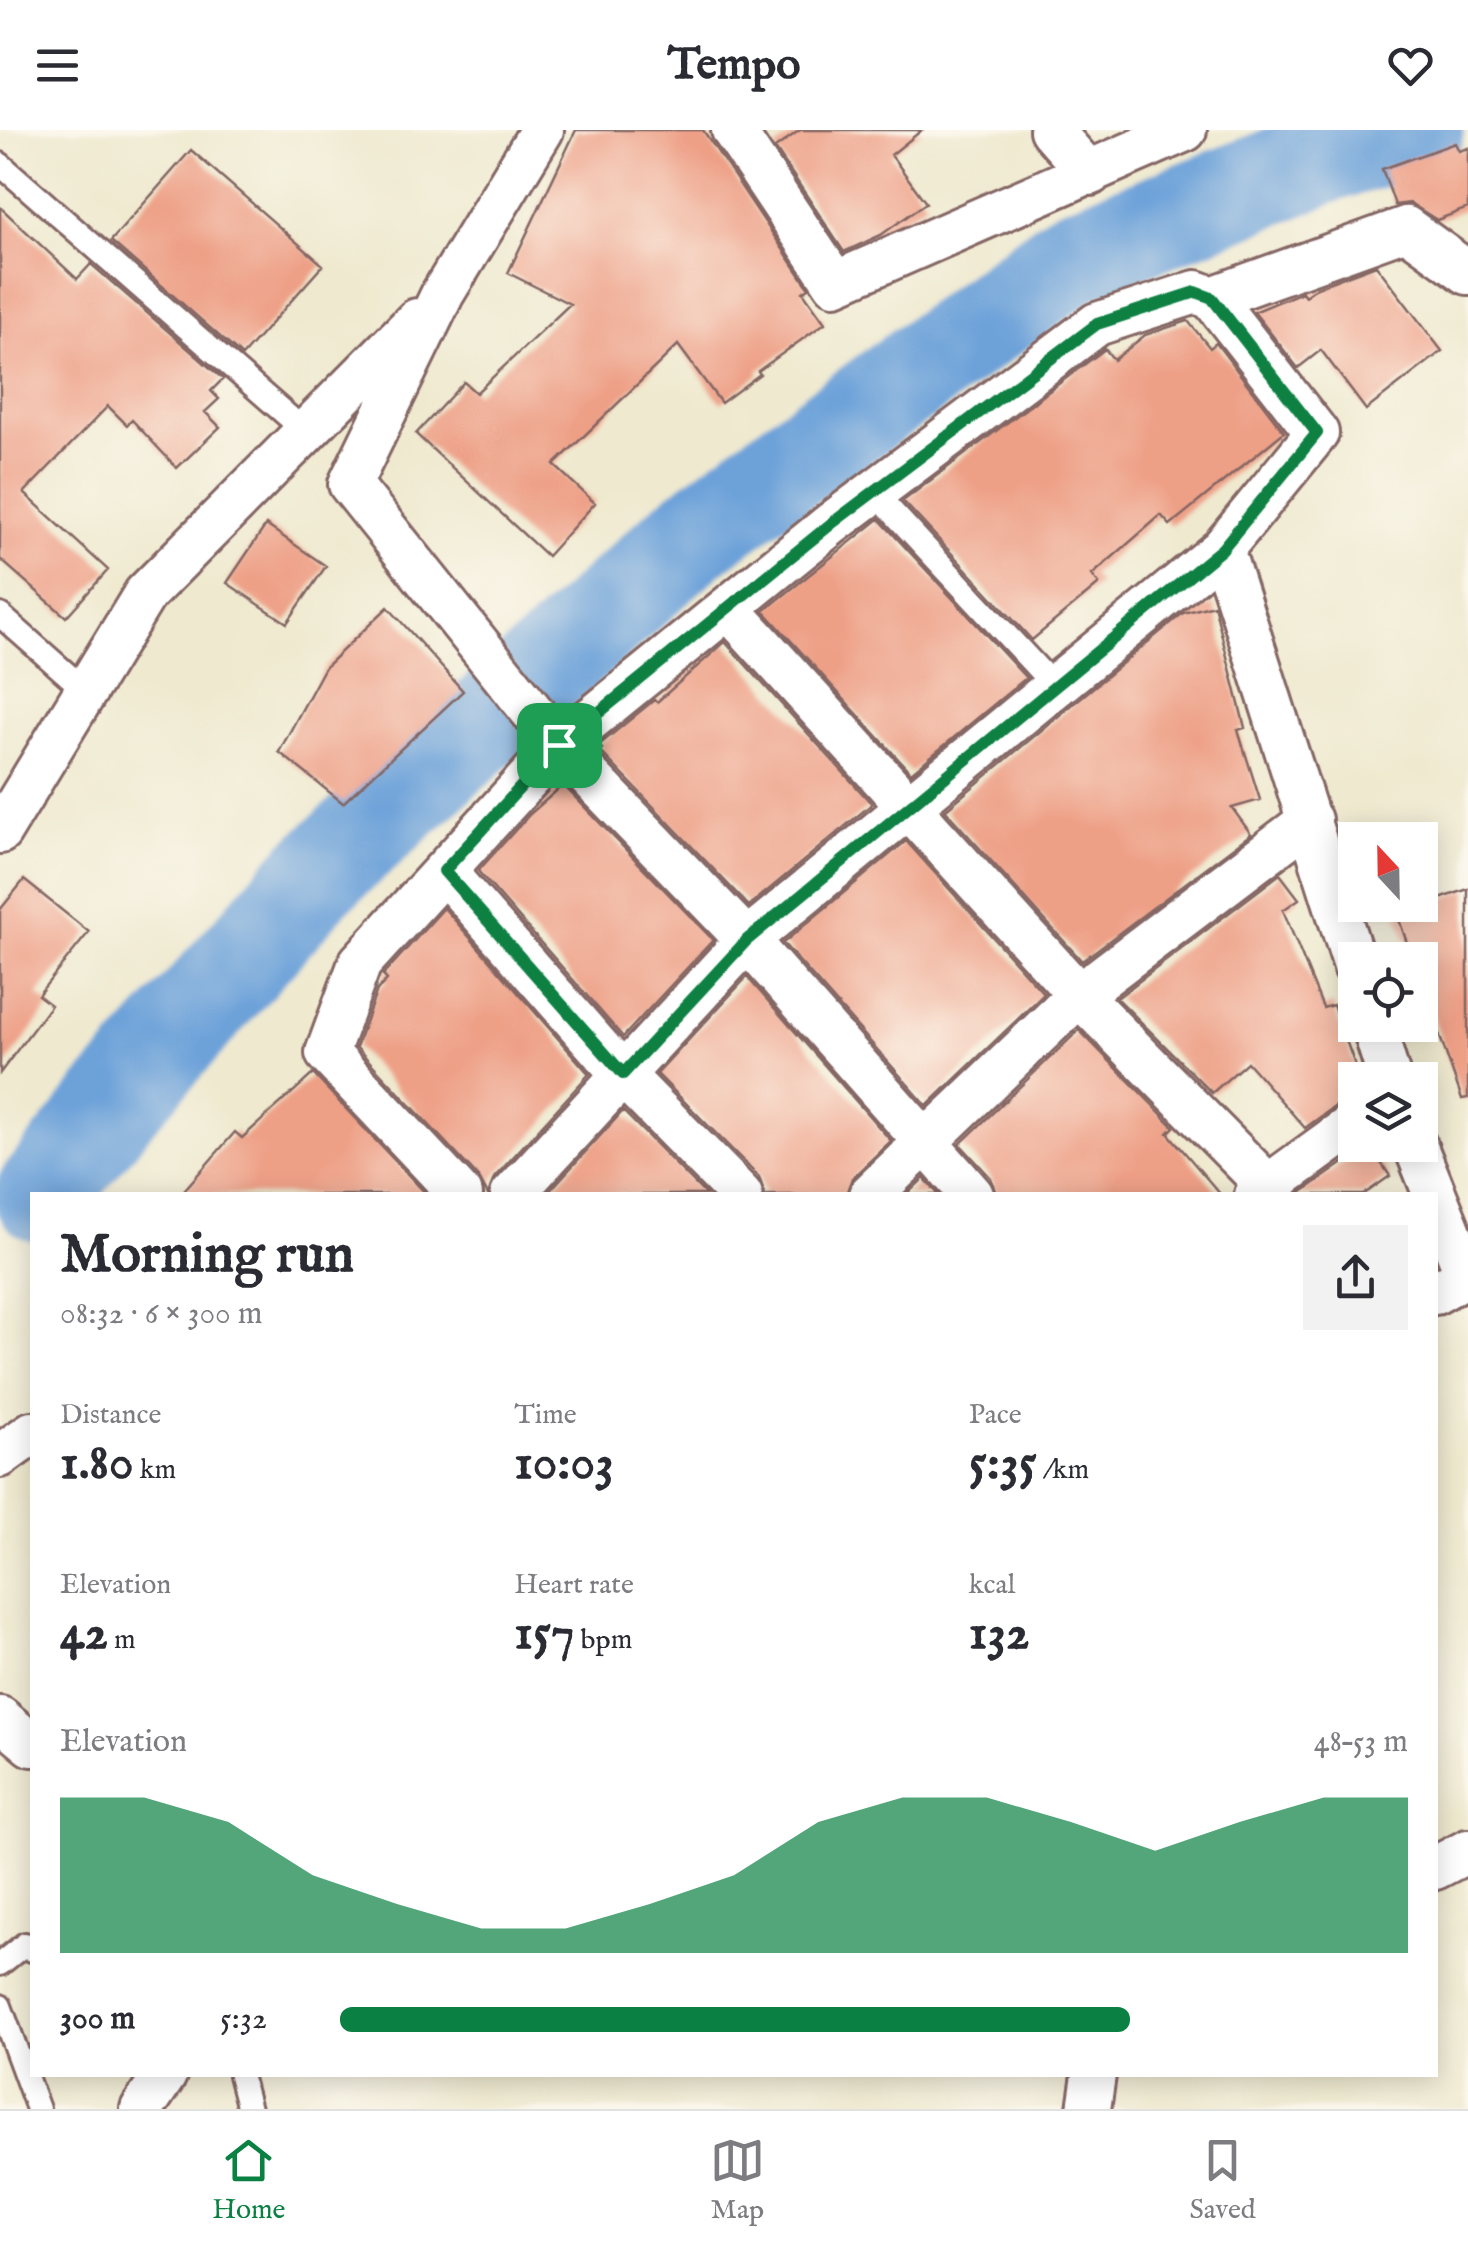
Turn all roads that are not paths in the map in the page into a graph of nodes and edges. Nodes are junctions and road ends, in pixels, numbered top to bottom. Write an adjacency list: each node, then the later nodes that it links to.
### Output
1 (542, 130): 8 (street)
2 (733, 130): 6 (street)
3 (1051, 130): 6 (street)
4 (1186, 130): 6 (street)
5 (0, 164): 10 (lane)
6 (1090, 174)
7 (1468, 273): 9 (street)
8 (443, 293): 10 (street); 17 (street)
9 (1212, 298): 11 (street); 12 (street)
10 (306, 432): 16 (street)
11 (874, 492): 13 (street); 15 (lane)
12 (1222, 549): 15 (street); 19 (street)
13 (728, 608): 17 (street); 18 (street)
14 (0, 615): 16 (lane)
15 (1054, 686): 18 (street)
16 (86, 692): 20 (street)
17 (559, 745): 21 (street); 22 (street)
18 (908, 806): 22 (street); 24 (street)
19 (1310, 820): 23 (street); 24 (street)
20 (0, 832)
21 (444, 871): 25 (street); 30 (street)
22 (747, 940): 25 (street); 27 (street)
23 (1348, 942)
24 (1079, 995): 27 (street); 29 (street)
25 (623, 1074): 31 (street); 32 (street)
26 (1338, 1135): 29 (street)
27 (924, 1144): 33 (street); 34 (street)
28 (1422, 1162): 35 (street)
29 (1261, 1190)
30 (457, 1192)
31 (515, 1192)
32 (739, 1192)
33 (873, 1192)
34 (969, 1192)
35 (1434, 1192)
36 (1438, 1201): 37 (street)
37 (1468, 1275): 38 (street)
38 (1438, 1290)
39 (30, 1434): 40 (street)
40 (0, 1456)
41 (0, 1718): 42 (street)
42 (30, 1743)
43 (1468, 1851): 44 (street)
44 (1438, 1866)
45 (30, 1948): 46 (lane)
46 (0, 1964)
47 (0, 2006): 51 (lane)
48 (164, 2077): 52 (street)
49 (241, 2077): 53 (lane)
50 (1094, 2077): 54 (street)
51 (38, 2109)
52 (142, 2109)
53 (249, 2109)
54 (1089, 2109)

